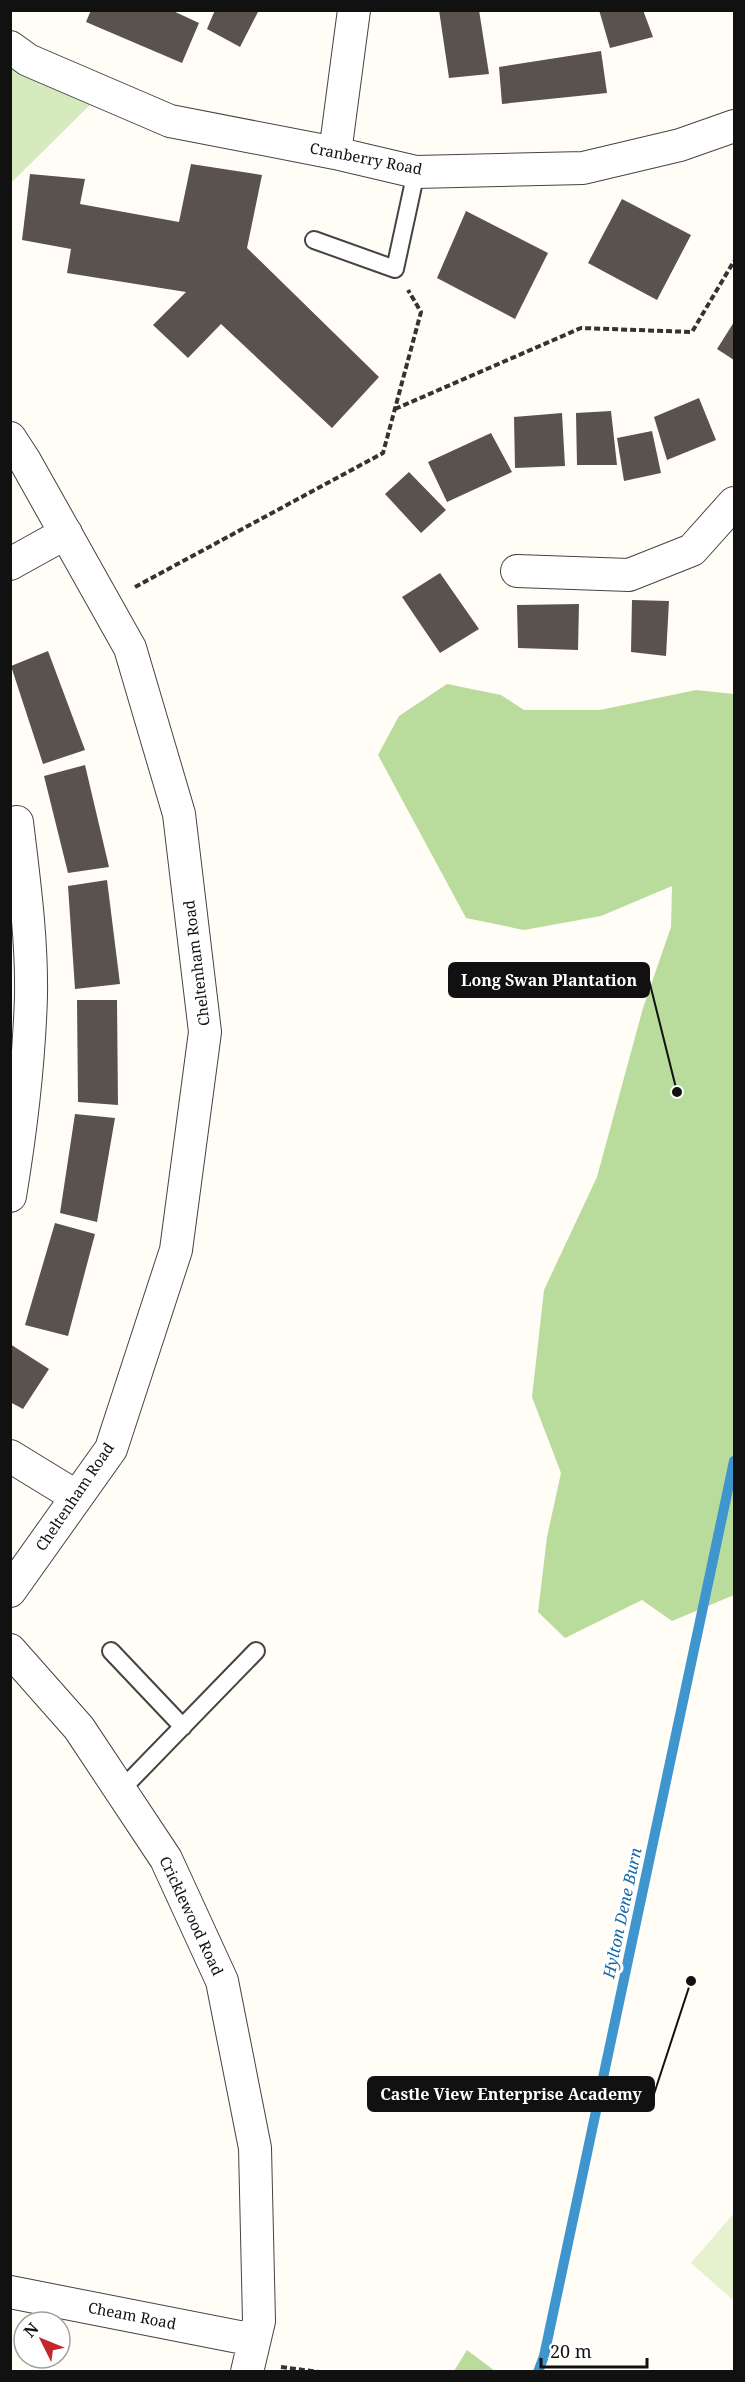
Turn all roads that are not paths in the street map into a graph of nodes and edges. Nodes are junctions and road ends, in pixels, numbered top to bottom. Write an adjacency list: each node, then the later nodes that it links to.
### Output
1 (354, 10): 4 (street)
2 (10, 47): 4 (street, Cranberry Road)
3 (735, 126): 5 (street, Cranberry Road)
4 (335, 153): 5 (street, Cranberry Road)
5 (416, 172): 6 (lane)
6 (314, 240)
7 (10, 438): 9 (street, Cheltenham Road)
8 (735, 503): 11 (street)
9 (66, 533): 10 (street); 15 (street, Cheltenham Road)
10 (10, 564)
11 (517, 571)
12 (17, 822): 13 (street)
13 (10, 1196)
14 (10, 1456): 15 (street)
15 (77, 1497): 16 (street, Cheltenham Road)
16 (10, 1591)
17 (10, 1650): 21 (street, Cricklewood Road)
18 (111, 1651): 20 (lane)
19 (256, 1651): 20 (lane)
20 (183, 1727): 21 (lane)
21 (120, 1791): 23 (street, Cricklewood Road)
22 (10, 2292): 23 (street, Cheam Road)
23 (254, 2340): 24 (street, Cricklewood Road)
24 (247, 2372)

